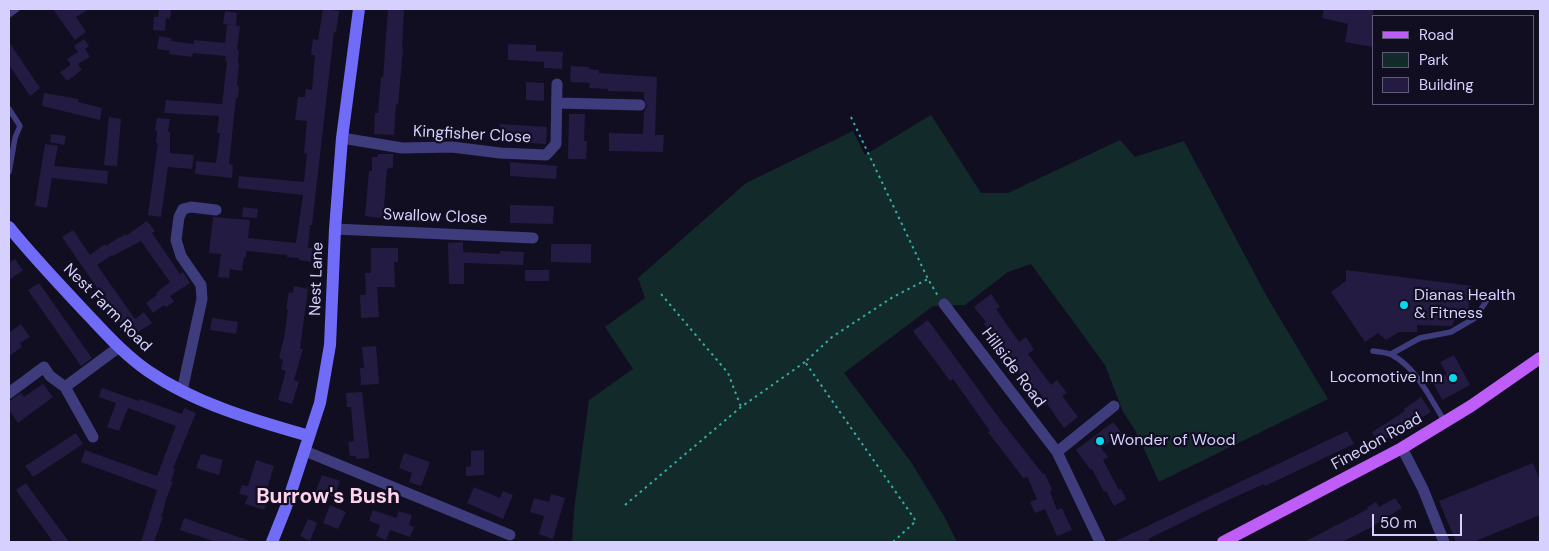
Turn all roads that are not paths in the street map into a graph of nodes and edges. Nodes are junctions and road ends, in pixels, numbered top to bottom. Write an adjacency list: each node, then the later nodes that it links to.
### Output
1 (17, 9): 3 (lane)
2 (359, 9): 8 (street, Nest Lane)
3 (9, 15)
4 (557, 84): 5 (street, Kingfisher Close)
5 (557, 103): 6 (street); 8 (street, Kingfisher Close)
6 (640, 105)
7 (9, 109): 9 (lane)
8 (342, 138): 12 (street, Nest Lane)
9 (9, 172)
10 (216, 210): 21 (street)
11 (9, 226): 16 (street, Nest Farm Road)
12 (334, 229): 13 (street, Swallow Close); 25 (street, Nest Lane)
13 (533, 238)
14 (1487, 300): 18 (lane)
15 (944, 304): 29 (street, Hillside Road)
16 (119, 347): 20 (street); 21 (street, Nest Farm Road)
17 (1373, 351): 18 (lane)
18 (1391, 354): 24 (lane)
19 (1540, 358): 24 (main road, Finedon Road)
20 (65, 387): 22 (street); 26 (street)
21 (182, 391): 25 (street, Nest Farm Road)
22 (9, 393)
23 (1114, 406): 29 (street)
24 (1445, 422): 27 (main road, Finedon Road)
25 (309, 436): 28 (street, Nest Lane)
26 (92, 437)
27 (1402, 448): 33 (main road, Finedon Road); 34 (street)
28 (305, 451): 30 (street); 31 (street, Nest Lane)
29 (1056, 452): 32 (street, Hillside Road)
30 (510, 536)
31 (272, 542)
32 (1100, 542)
33 (1223, 542)
34 (1444, 542)

